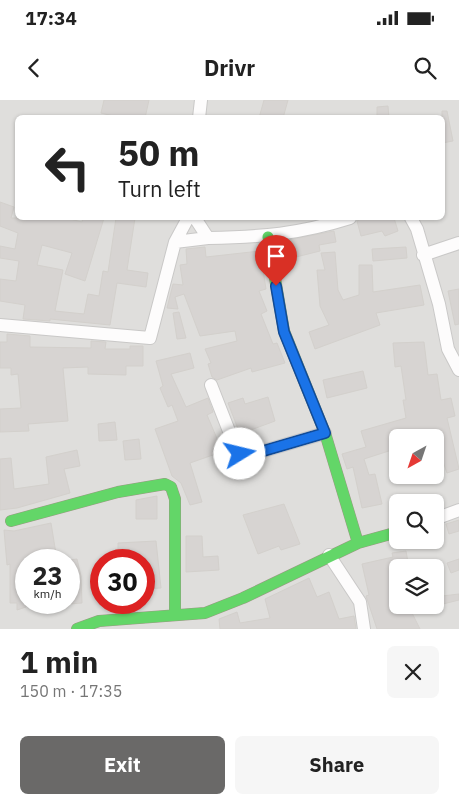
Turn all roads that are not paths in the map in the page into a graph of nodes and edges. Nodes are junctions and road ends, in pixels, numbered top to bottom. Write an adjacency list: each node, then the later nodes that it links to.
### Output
1 (201, 100): 2 (street)
2 (199, 115)
3 (187, 220): 9 (street)
4 (196, 220): 8 (street)
5 (344, 220): 7 (street)
6 (412, 220): 11 (street)
7 (268, 237): 8 (street); 15 (street)
8 (208, 238): 9 (street)
9 (175, 242): 12 (street)
10 (459, 243): 11 (street)
11 (423, 255): 13 (street)
12 (0, 325)
13 (459, 370)
14 (211, 384): 15 (street)
15 (325, 433): 20 (street)
16 (459, 510): 17 (street)
17 (444, 516)
18 (11, 522): 22 (street)
19 (389, 534): 20 (street)
20 (358, 542): 21 (street)
21 (329, 555): 22 (street); 26 (street)
22 (175, 615): 23 (street)
23 (99, 621): 24 (street); 25 (street)
24 (77, 629)
25 (112, 629)
26 (364, 629)

